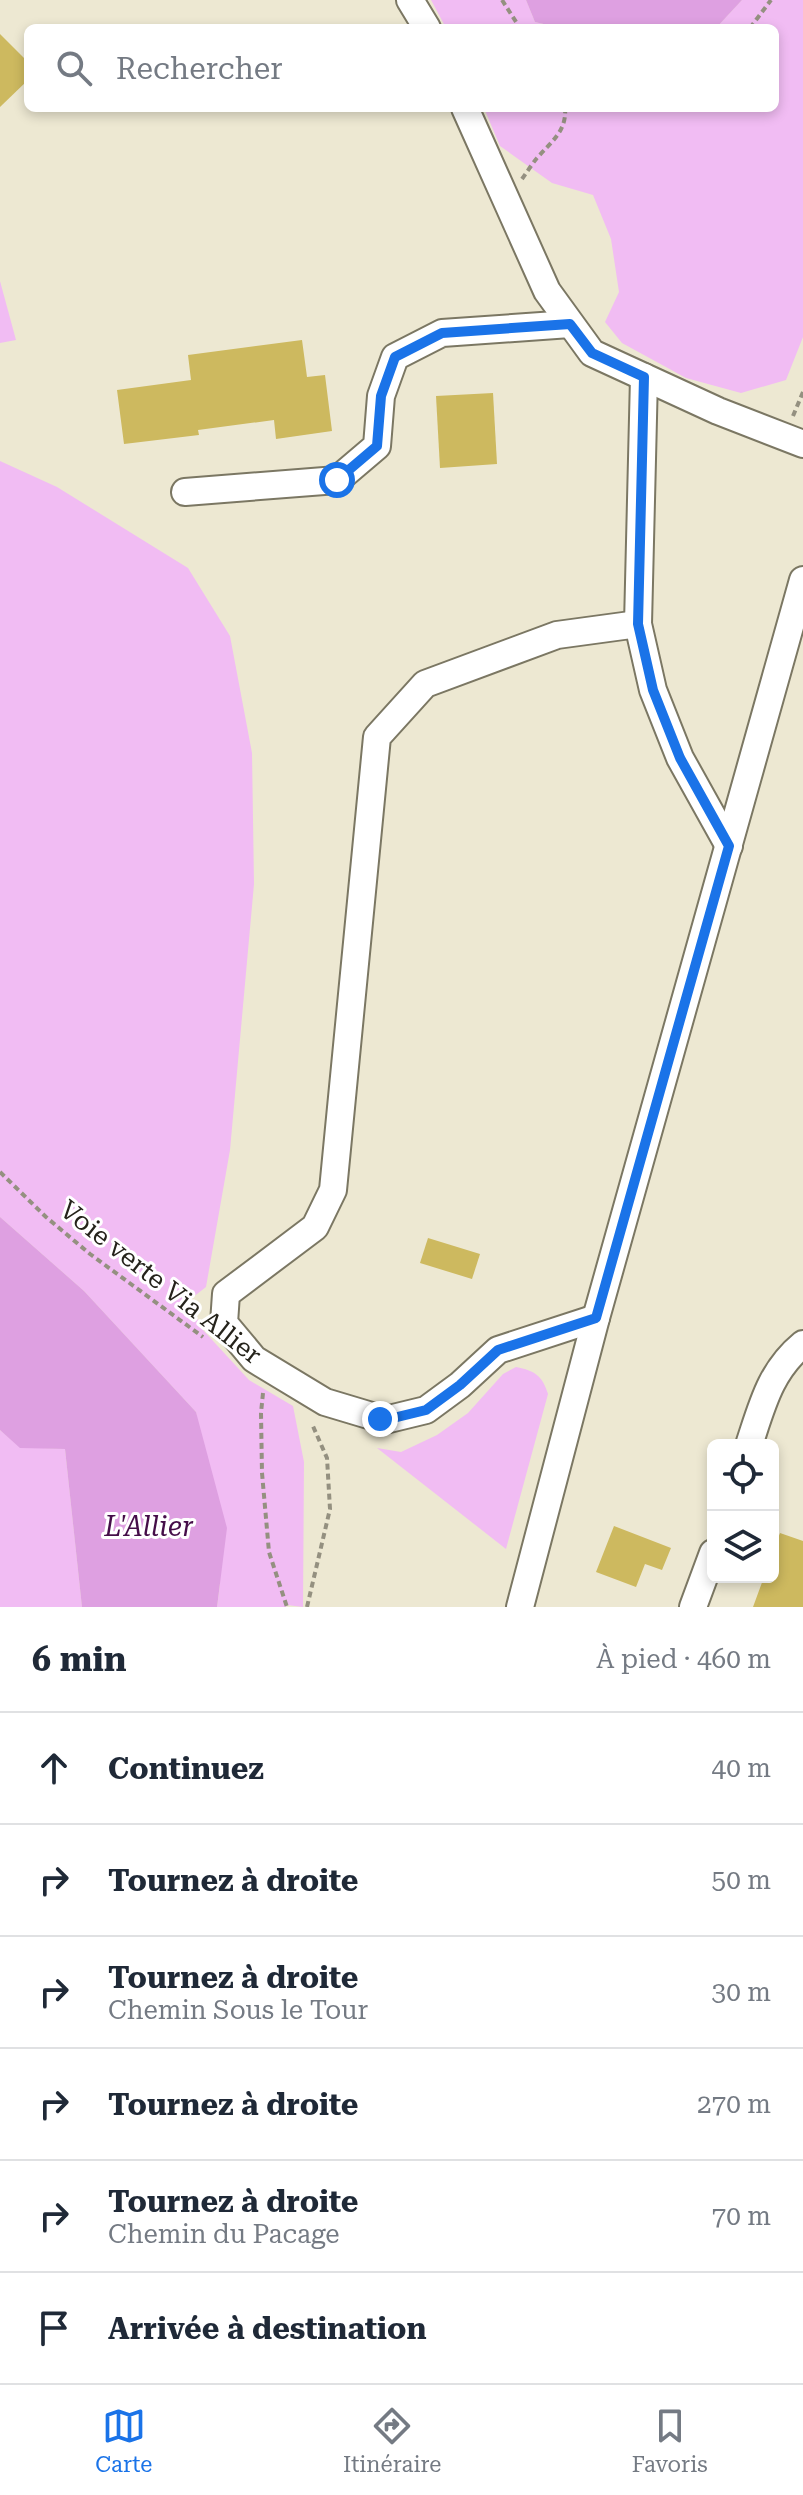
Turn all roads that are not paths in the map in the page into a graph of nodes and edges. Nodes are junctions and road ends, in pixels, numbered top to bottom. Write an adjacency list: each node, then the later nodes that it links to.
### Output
1 (410, 0): 2 (street)
2 (425, 24)
3 (467, 112): 4 (street)
4 (570, 324): 5 (street); 7 (street)
5 (644, 377): 6 (street); 9 (street)
6 (803, 444)
7 (185, 492)
8 (803, 580): 10 (street)
9 (638, 624): 10 (street); 11 (street)
10 (729, 846): 11 (street)
11 (596, 1318): 15 (street)
12 (803, 1344): 13 (street)
13 (751, 1439)
14 (707, 1569): 16 (street)
15 (520, 1607)
16 (693, 1607)

